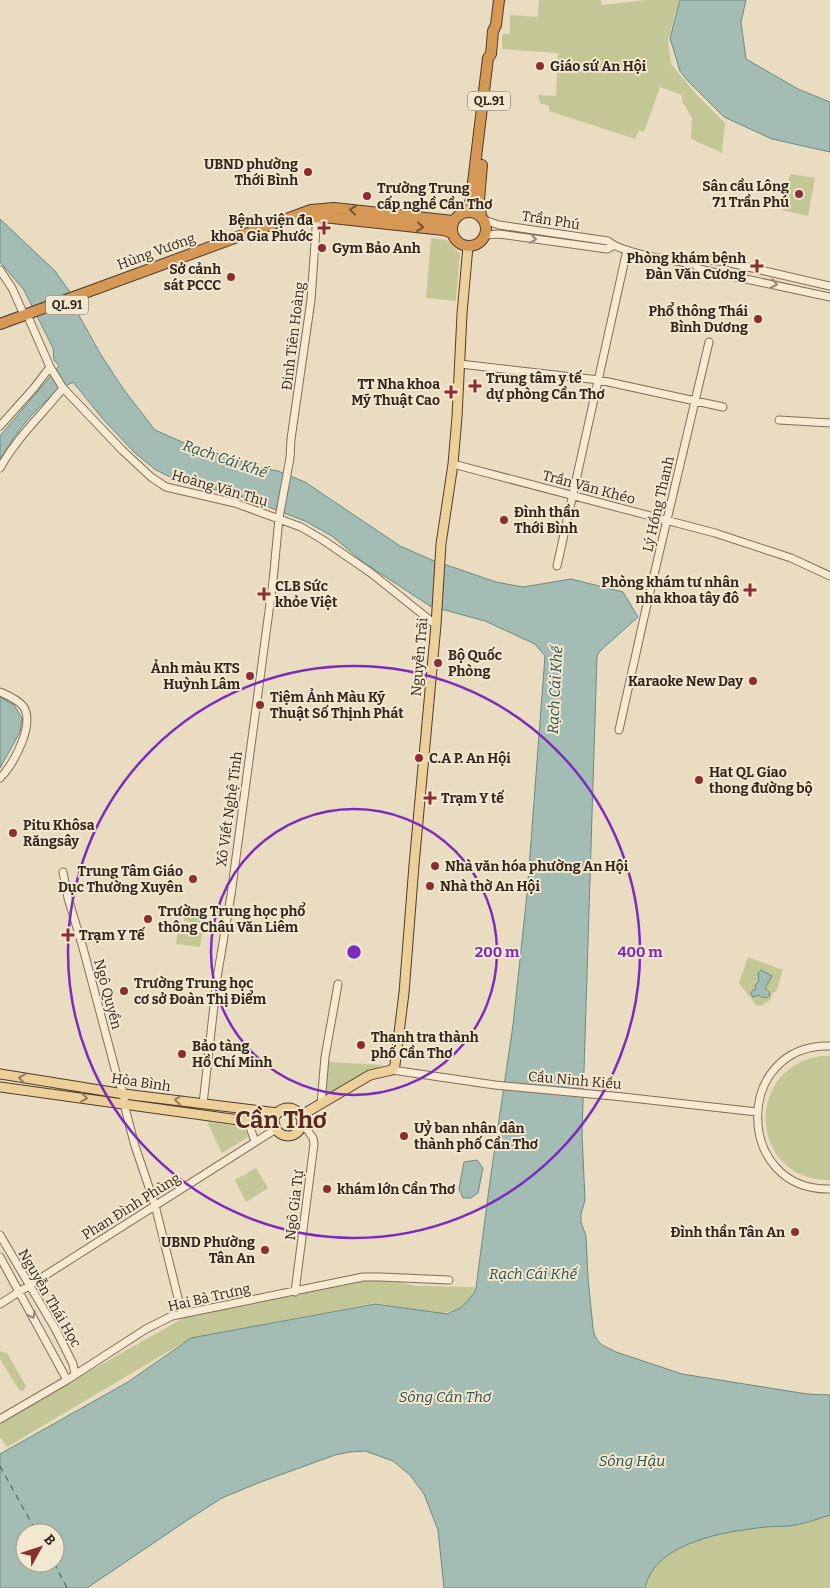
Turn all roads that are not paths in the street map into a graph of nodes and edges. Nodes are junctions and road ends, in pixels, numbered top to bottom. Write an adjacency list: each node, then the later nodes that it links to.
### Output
1 (492, 0): 3 (highway, QL.91)
2 (499, 0): 3 (highway, QL.91)
3 (493, 31): 4 (highway, QL.91)
4 (491, 54): 5 (highway, QL.91); 7 (highway, QL.91)
5 (467, 212): 7 (highway); 8 (highway)
6 (318, 213): 8 (highway, Hùng Vương / QL.91, one-way to 6); 9 (highway, Hùng Vương / QL.91, one-way to 9); 18 (highway, Hùng Vương / QL.91); 33 (street, Đinh Tiên Hoàng)
7 (482, 218): 10 (highway); 12 (street, Trần Phú)
8 (453, 221): 9 (highway)
9 (452, 233): 11 (highway)
10 (485, 236): 11 (highway); 12 (street, Trần Phú, one-way to 12)
11 (468, 246): 22 (main road, Nguyễn Trãi)
12 (613, 246): 13 (street, Trần Phú)
13 (627, 250): 14 (street, Trần Phú); 24 (street)
14 (694, 264): 16 (street, Trần Phú); 17 (street, Trần Phú, one-way to 17)
15 (0, 270): 18 (street)
16 (830, 286)
17 (830, 296)
18 (27, 316): 19 (highway, QL.91); 20 (highway, QL.91); 23 (street)
19 (0, 324)
20 (0, 329)
21 (709, 342): 26 (street, Lý Hồng Thanh)
22 (460, 364): 24 (street); 31 (main road, Nguyễn Trãi)
23 (50, 367): 25 (street, Hoàng Văn Thụ); 30 (street)
24 (599, 380): 26 (street); 34 (street)
25 (63, 388): 32 (street); 35 (street, Hoàng Văn Thụ)
26 (695, 402): 27 (street); 36 (street, Lý Hồng Thanh)
27 (723, 408)
28 (779, 420): 29 (street)
29 (830, 423)
30 (0, 426)
31 (453, 464): 34 (street, Trần Văn Khéo); 39 (main road, Nguyễn Trãi)
32 (0, 468)
33 (287, 471): 35 (street, Xô Viết Nghệ Tĩnh)
34 (572, 496): 36 (street, Trần Văn Khéo); 37 (street)
35 (279, 517): 39 (street, Hoàng Văn Thụ); 53 (street, Xô Viết Nghệ Tĩnh)
36 (667, 520): 38 (street, Trần Văn Khéo); 41 (street, Lý Hồng Thanh)
37 (557, 566)
38 (830, 576)
39 (437, 622): 46 (main road, Nguyễn Trãi)
40 (0, 692): 42 (street)
41 (619, 730)
42 (0, 778)
43 (63, 872): 51 (street, Ngô Quyền)
44 (338, 984): 54 (street)
45 (830, 1046): 56 (street)
46 (392, 1070): 54 (main road); 56 (street, Cầu Ninh Kiều)
47 (0, 1074): 48 (main road, Hòa Bình, one-way to 47)
48 (44, 1081): 50 (street); 51 (main road, Hòa Bình)
49 (0, 1087): 50 (main road, Hòa Bình)
50 (43, 1093): 52 (main road, Hòa Bình, one-way to 52)
51 (124, 1094): 52 (street); 53 (main road, Hòa Bình, one-way to 51)
52 (124, 1104): 59 (main road, Hòa Bình); 63 (street)
53 (203, 1104): 55 (main road, Hòa Bình)
54 (322, 1104): 58 (main road)
55 (251, 1109): 57 (main road, Hòa Bình); 59 (street)
56 (756, 1112): 62 (street)
57 (278, 1113): 58 (main road); 60 (main road)
58 (302, 1120): 60 (main road); 69 (street, Ngô Gia Tự)
59 (250, 1122): 60 (main road, Hòa Bình); 61 (street)
60 (275, 1127): 61 (street, Phan Đình Phùng)
61 (255, 1142): 63 (street, Phan Đình Phùng)
62 (830, 1189)
63 (155, 1205): 67 (street, Phan Đình Phùng); 71 (street)
64 (0, 1234): 67 (street, Nguyễn Thái Học)
65 (0, 1257): 68 (street)
66 (449, 1280): 69 (street, Hai Bà Trưng)
67 (29, 1285): 68 (street, Phan Đình Phùng); 72 (street, Nguyễn Thái Học)
68 (20, 1291): 70 (street, Phan Đình Phùng); 73 (street, one-way to 73)
69 (295, 1292): 71 (street, Hai Bà Trưng)
70 (0, 1304)
71 (182, 1314): 72 (street, Hai Bà Trưng)
72 (75, 1374): 73 (street, Hai Bà Trưng)
73 (67, 1380): 74 (street, Hai Bà Trưng)
74 (0, 1419)

